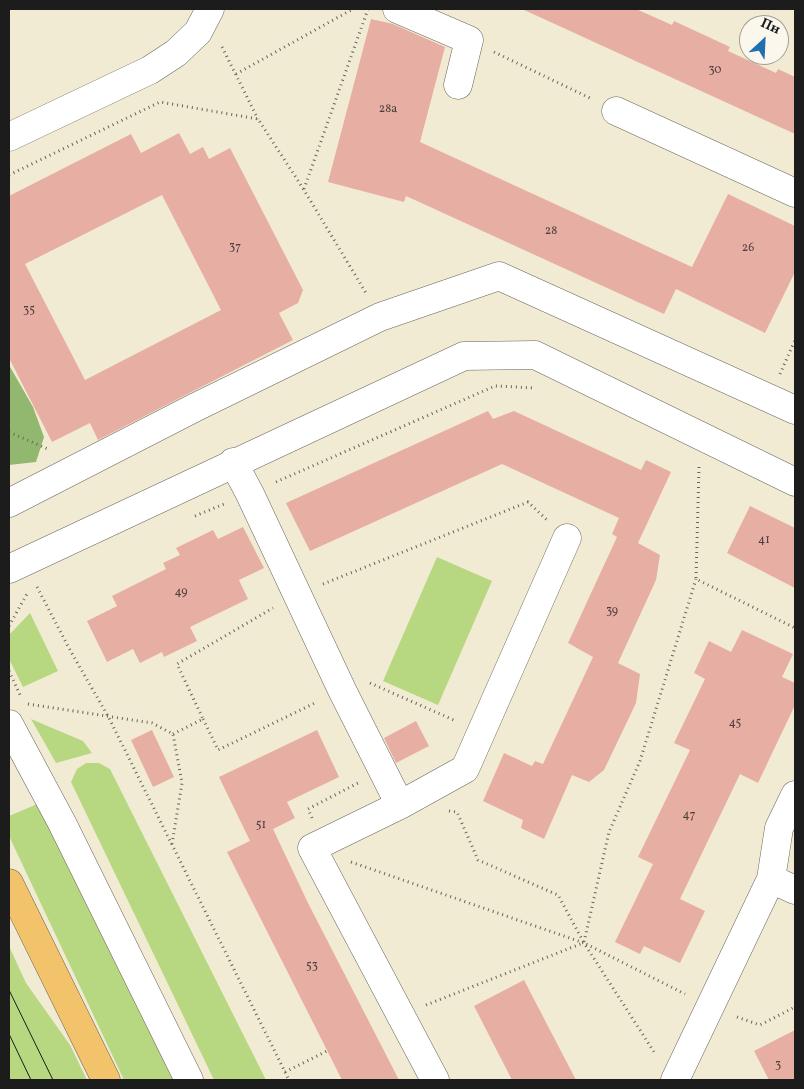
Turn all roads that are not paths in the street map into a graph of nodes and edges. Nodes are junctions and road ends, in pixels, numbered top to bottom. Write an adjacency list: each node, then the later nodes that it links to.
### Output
1 (210, 9): 5 (street)
2 (397, 9): 3 (street)
3 (458, 86)
4 (616, 111): 6 (street)
5 (9, 138)
6 (795, 193)
7 (795, 410): 10 (street)
8 (233, 462): 9 (street); 12 (street); 15 (street)
9 (795, 482)
10 (9, 503)
11 (567, 538): 15 (street)
12 (9, 569)
13 (9, 724): 20 (street)
14 (795, 795): 16 (street)
15 (400, 805): 21 (street)
16 (771, 879): 18 (street); 22 (street)
17 (9, 883): 19 (main road)
18 (795, 890)
19 (106, 1080)
20 (189, 1080)
21 (435, 1080)
22 (675, 1080)

